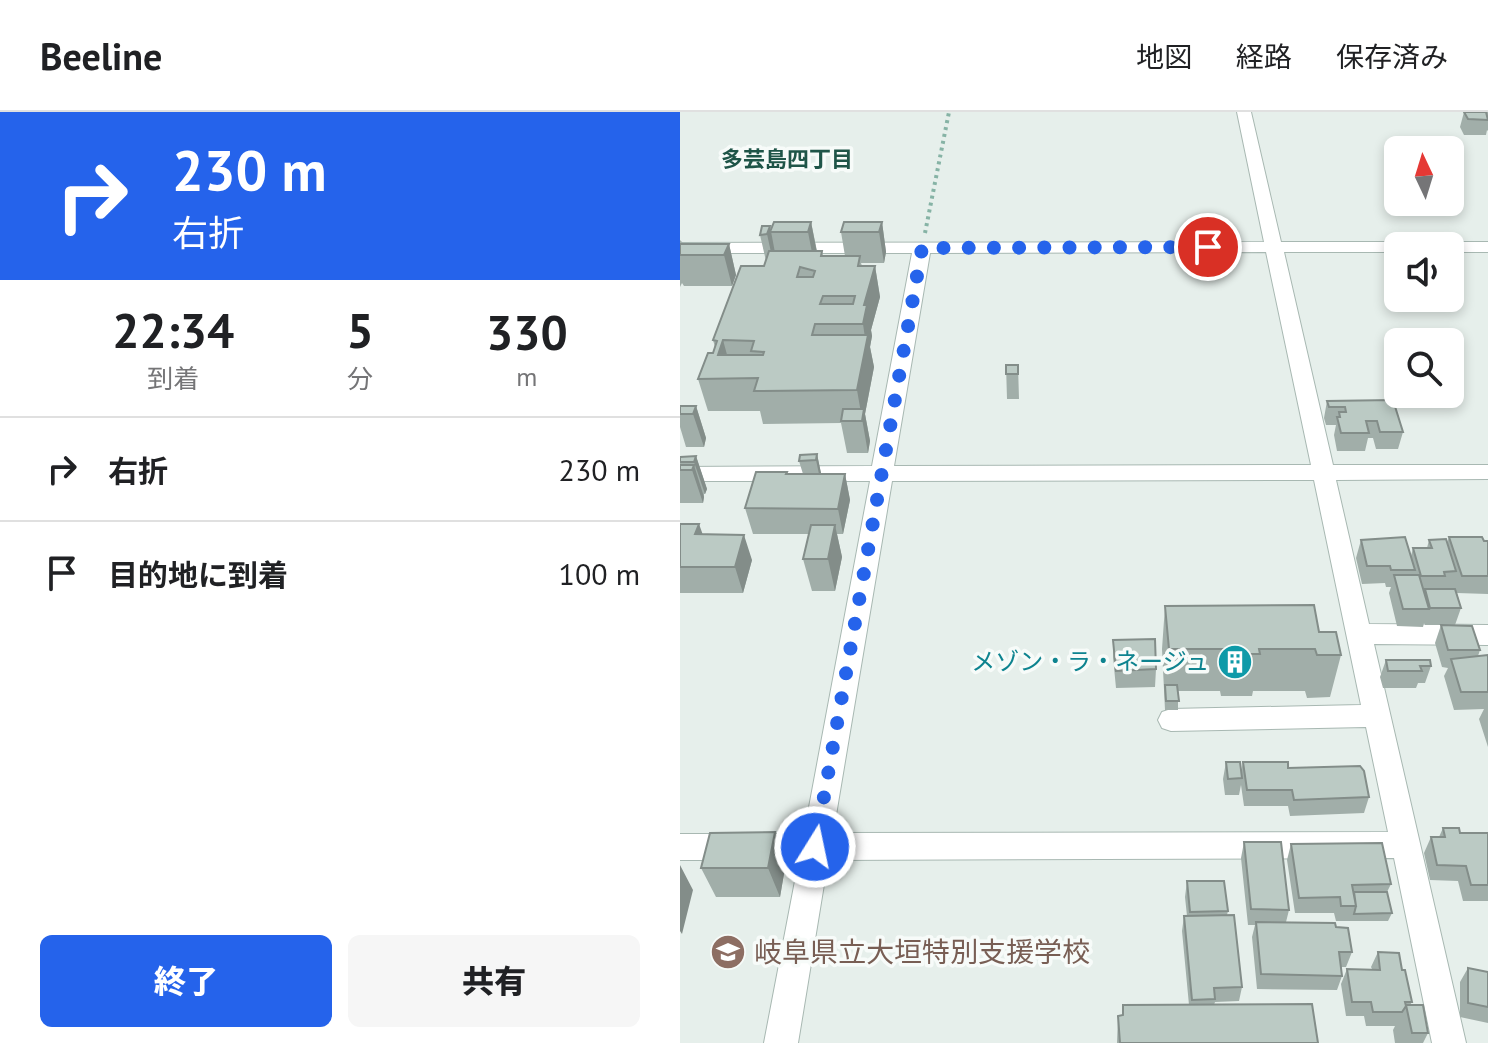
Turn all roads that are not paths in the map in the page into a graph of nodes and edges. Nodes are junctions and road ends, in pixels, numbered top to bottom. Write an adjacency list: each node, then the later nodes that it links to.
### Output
1 (1244, 112): 2 (street)
2 (1272, 247): 3 (street); 7 (street); 8 (street)
3 (1384, 247)
4 (1464, 247): 5 (street)
5 (1488, 247)
6 (680, 248): 7 (street)
7 (922, 248): 10 (street)
8 (1322, 472): 9 (street); 10 (street); 12 (street)
9 (1488, 472)
10 (884, 473): 11 (street); 18 (street)
11 (680, 474)
12 (1358, 634): 13 (street); 14 (street)
13 (1488, 635)
14 (1376, 716): 15 (street); 16 (street)
15 (1171, 720)
16 (1404, 845): 18 (street); 20 (street)
17 (680, 847): 18 (street)
18 (815, 847): 19 (street)
19 (781, 1043)
20 (1449, 1043)

